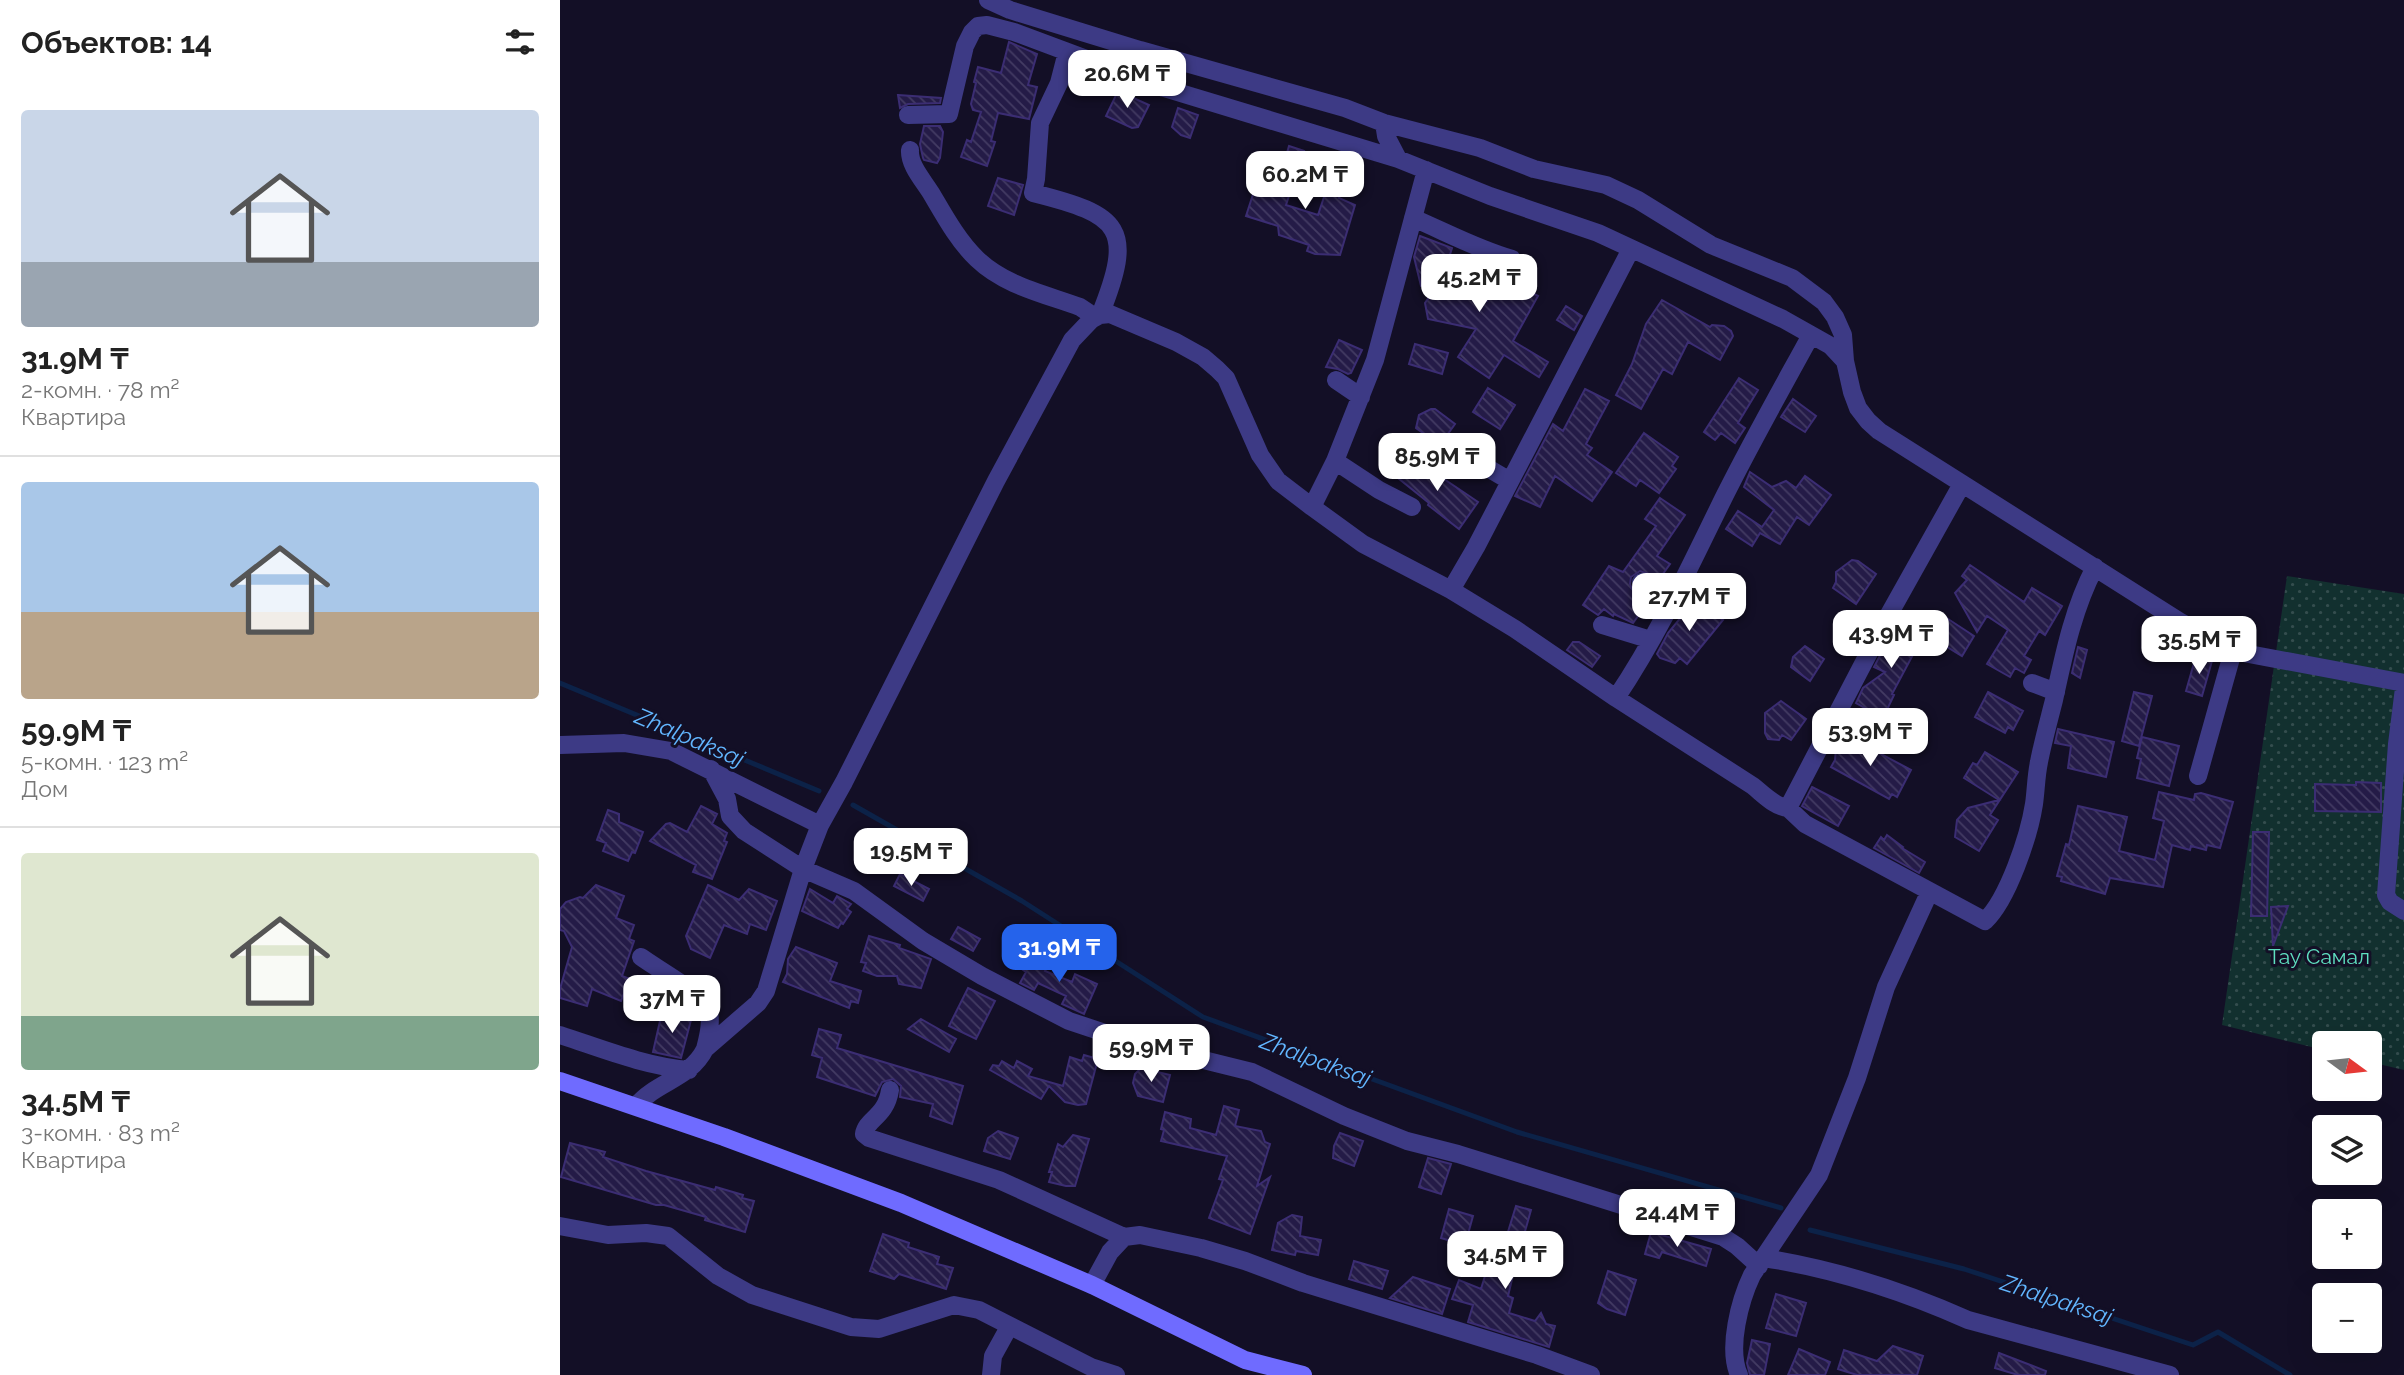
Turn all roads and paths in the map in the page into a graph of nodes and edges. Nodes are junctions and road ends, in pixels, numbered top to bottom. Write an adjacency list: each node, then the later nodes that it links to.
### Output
1 (988, 0): 4 (street)
2 (1067, 52): 3 (street); 6 (street); 11 (street)
3 (908, 115)
4 (1384, 123): 6 (street); 13 (street)
5 (910, 150): 11 (street)
6 (1398, 159): 7 (street)
7 (1426, 170): 8 (street); 9 (street)
8 (1413, 218): 10 (street); 15 (street)
9 (1631, 249): 12 (street); 18 (street)
10 (1512, 259)
11 (1095, 318): 20 (street); 38 (street)
12 (1811, 335): 13 (street); 25 (street)
13 (1845, 361): 19 (street)
14 (1336, 380): 15 (street)
15 (1361, 397): 17 (street)
16 (1452, 447): 18 (street)
17 (1335, 461): 20 (street); 21 (street)
18 (1510, 481): 24 (street)
19 (1962, 484): 22 (street); 37 (street)
20 (1312, 507): 24 (street)
21 (1412, 507)
22 (2095, 567): 28 (street); 32 (street)
23 (1641, 582): 25 (street)
24 (1451, 590): 33 (street)
25 (1675, 596): 27 (street)
26 (1602, 625): 27 (street)
27 (1651, 640): 33 (street)
28 (2233, 651): 29 (street); 36 (street)
29 (2404, 682)
30 (2032, 683): 32 (street)
31 (2404, 688): 41 (street)
32 (2056, 692): 40 (street)
33 (1616, 698): 37 (street)
34 (560, 745): 35 (street)
35 (711, 769): 38 (street); 39 (street)
36 (2198, 776)
37 (1788, 808): 40 (street)
38 (820, 825): 39 (street)
39 (803, 869): 44 (street); 51 (street)
40 (1929, 893): 51 (street)
41 (2404, 911)
42 (641, 957): 44 (street)
43 (560, 1035): 45 (street)
44 (705, 1049): 45 (street)
45 (689, 1070): 48 (street)
46 (560, 1081): 48 (main road)
47 (890, 1090): 50 (street)
48 (636, 1106): 52 (main road)
49 (560, 1226): 53 (street)
50 (1124, 1237): 52 (street); 57 (street)
51 (1761, 1262): 58 (street); 59 (street)
52 (1092, 1285): 56 (main road)
53 (1009, 1327): 54 (street); 55 (street)
54 (990, 1375)
55 (1116, 1375)
56 (1303, 1375)
57 (1591, 1375)
58 (1739, 1375)
59 (2170, 1375)

